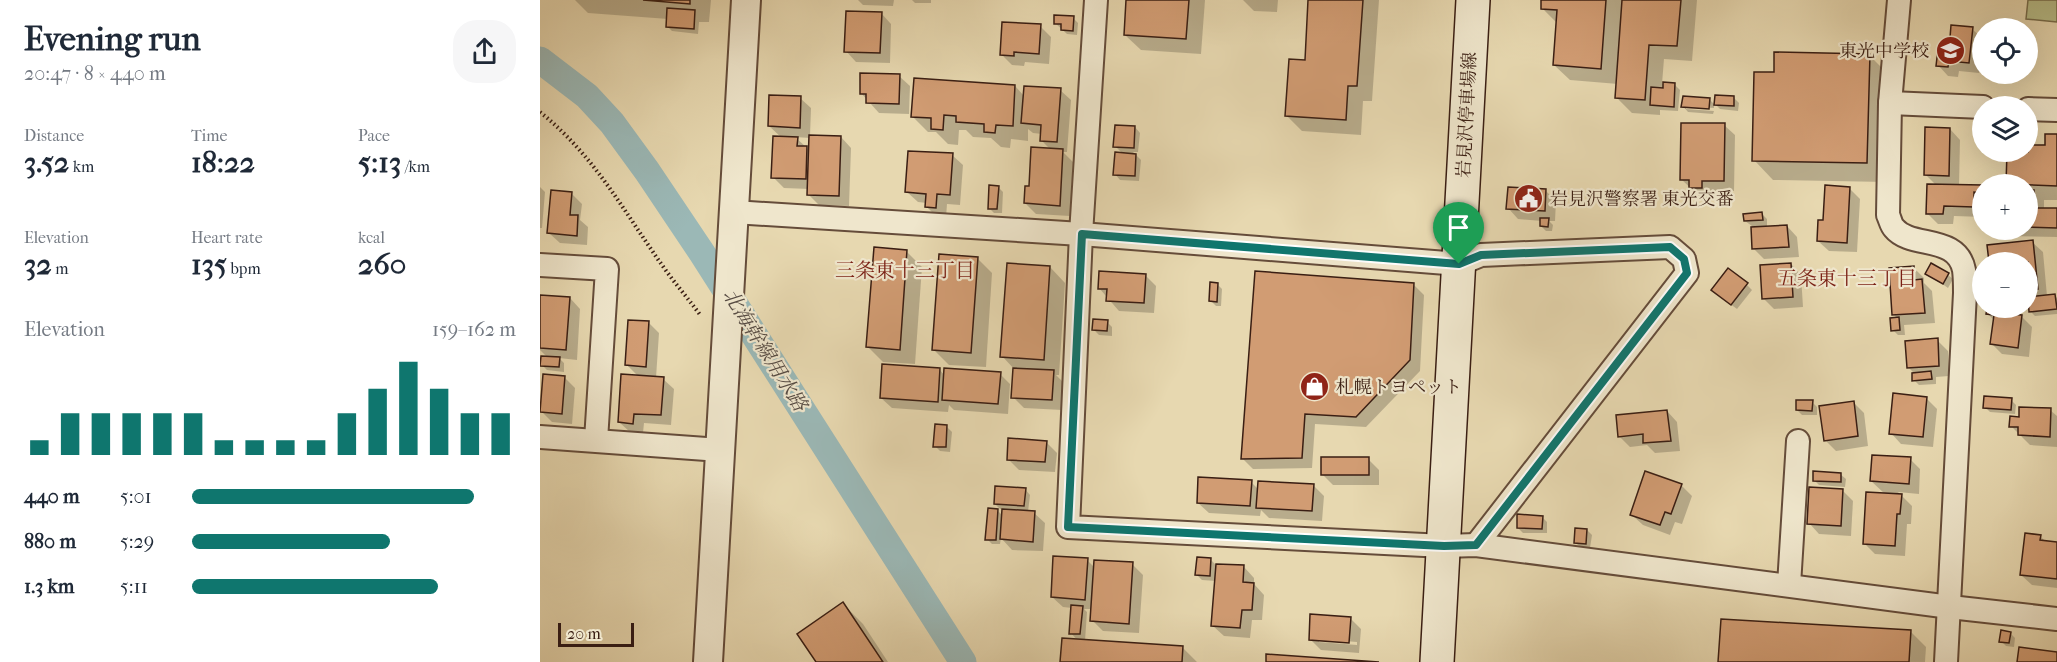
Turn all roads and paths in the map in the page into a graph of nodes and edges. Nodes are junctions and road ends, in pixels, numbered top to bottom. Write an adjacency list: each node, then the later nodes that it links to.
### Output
1 (746, 0): 10 (street)
2 (1096, 0): 11 (street)
3 (1473, 0): 12 (main road, 岩見沢停車場線)
4 (1899, 0): 5 (street)
5 (1890, 104): 6 (street); 22 (street)
6 (1972, 107)
7 (2038, 109): 8 (street)
8 (2057, 110)
9 (540, 112): 14 (path)
10 (734, 212): 11 (street); 14 (street)
11 (1082, 234): 12 (street); 20 (street)
12 (1459, 264): 19 (street); 20 (main road, 岩見沢停車場線)
13 (540, 265): 16 (street)
14 (726, 338): 18 (street)
15 (540, 437): 16 (street)
16 (596, 440): 18 (street)
17 (1798, 441): 21 (street)
18 (720, 450): 24 (street)
19 (1476, 545): 20 (street); 21 (street)
20 (1444, 546): 25 (main road, 岩見沢停車場線)
21 (1789, 585): 22 (street)
22 (1950, 607): 23 (street); 26 (street)
23 (2057, 619)
24 (708, 662)
25 (1437, 662)
26 (1946, 662)

